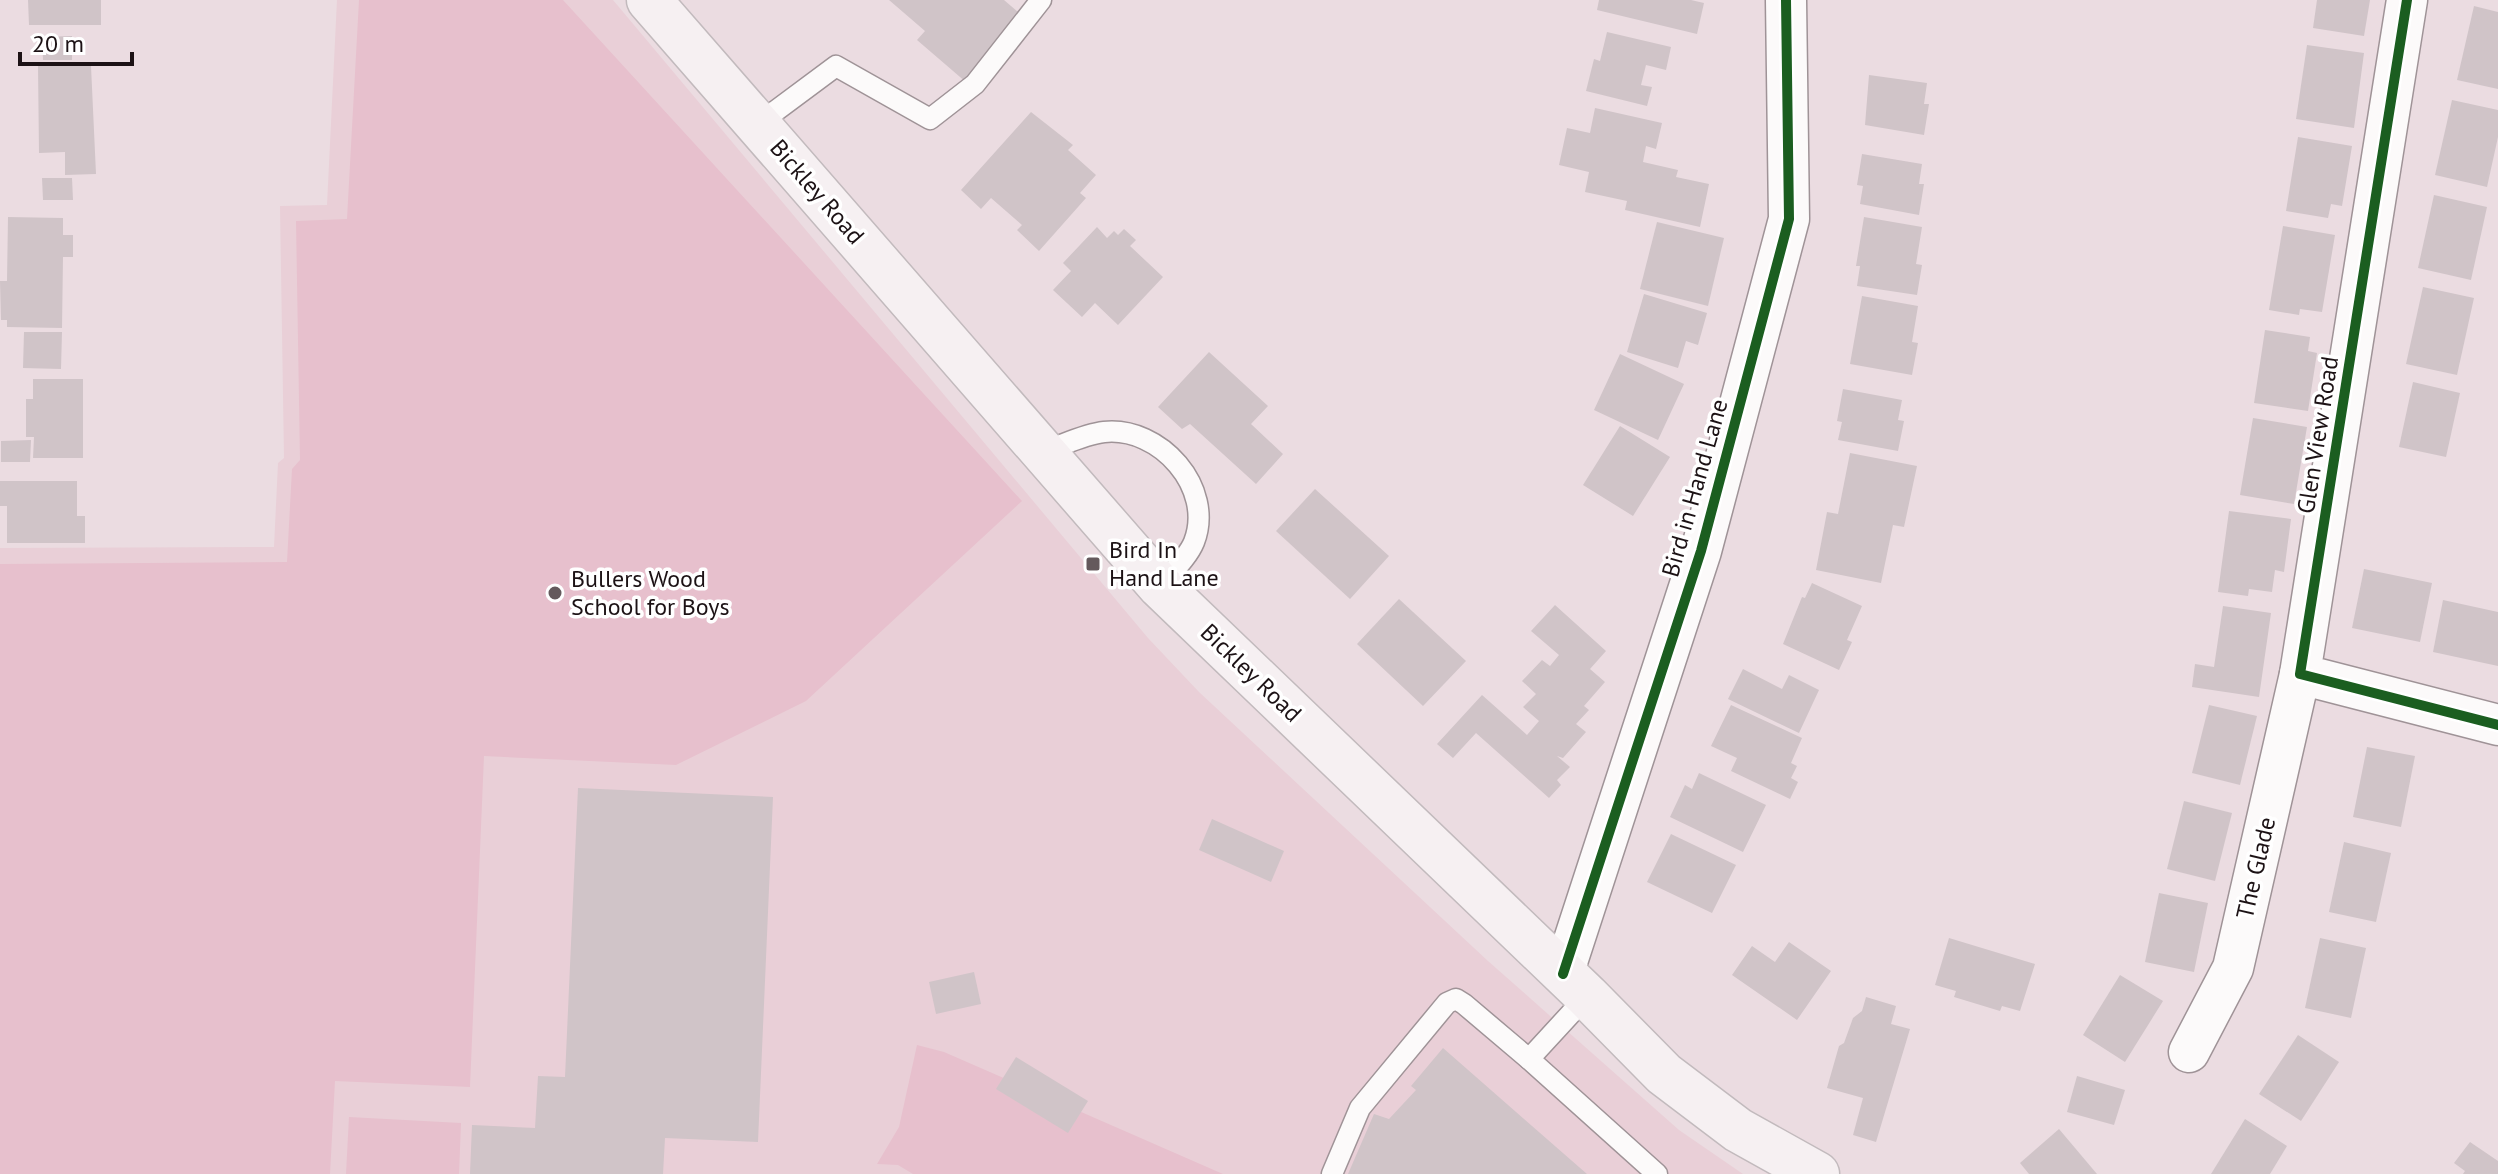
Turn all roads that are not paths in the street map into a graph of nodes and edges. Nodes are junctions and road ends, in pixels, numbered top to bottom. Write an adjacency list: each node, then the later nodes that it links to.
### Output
1 (649, 0): 5 (main road, Bickley Road)
2 (1041, 0): 5 (lane)
3 (1786, 0): 10 (street, Bird in Hand Lane)
4 (2407, 0): 8 (street, Glen View Road)
5 (758, 124): 6 (main road, Bickley Road)
6 (1045, 451): 7 (main road, Bickley Road); 7 (lane)
7 (1160, 586): 10 (main road, Bickley Road)
8 (2300, 674): 9 (street); 11 (street, The Glade)
9 (2498, 725)
10 (1575, 985): 12 (lane); 15 (main road, Bickley Road)
11 (2189, 1052)
12 (1529, 1059): 13 (lane); 14 (lane)
13 (1332, 1174)
14 (1657, 1174)
15 (1817, 1174)

